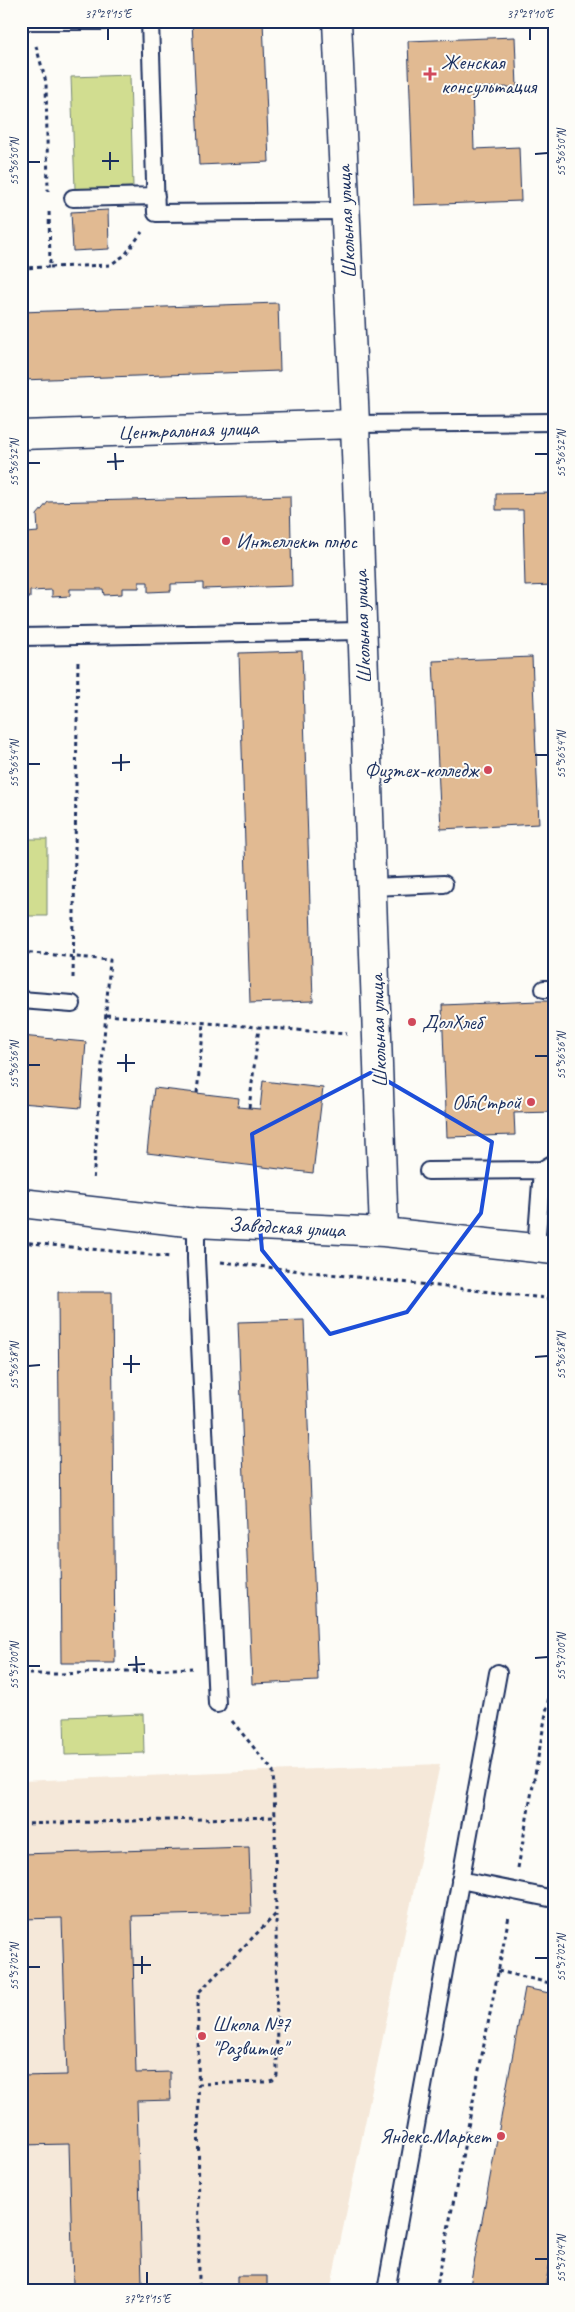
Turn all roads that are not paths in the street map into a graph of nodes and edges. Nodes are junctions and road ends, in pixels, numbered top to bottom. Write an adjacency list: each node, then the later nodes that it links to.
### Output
1 (104, 21): 4 (lane)
2 (150, 21): 5 (lane)
3 (337, 21): 7 (street, Школьная улица)
4 (29, 22)
5 (156, 196): 6 (lane); 7 (lane)
6 (73, 198)
7 (345, 211): 9 (street, Школьная улица)
8 (554, 422): 9 (lane)
9 (355, 424): 10 (street, Центральная улица); 11 (street, Школьная улица)
10 (21, 435)
11 (362, 631): 12 (lane); 14 (street, Школьная улица)
12 (21, 637)
13 (444, 884): 14 (lane)
14 (372, 887): 22 (street, Школьная улица)
15 (21, 1000): 16 (lane)
16 (72, 1004)
17 (548, 1166): 18 (lane); 19 (lane)
18 (428, 1171)
19 (547, 1190): 23 (lane)
20 (21, 1203): 21 (street, Заводская улица)
21 (196, 1223): 22 (street, Заводская улица); 25 (lane)
22 (384, 1232): 23 (street, Заводская улица)
23 (545, 1249)
24 (498, 1673): 26 (lane)
25 (217, 1704)
26 (460, 1880): 27 (lane); 28 (lane)
27 (554, 1899)
28 (386, 2291)

